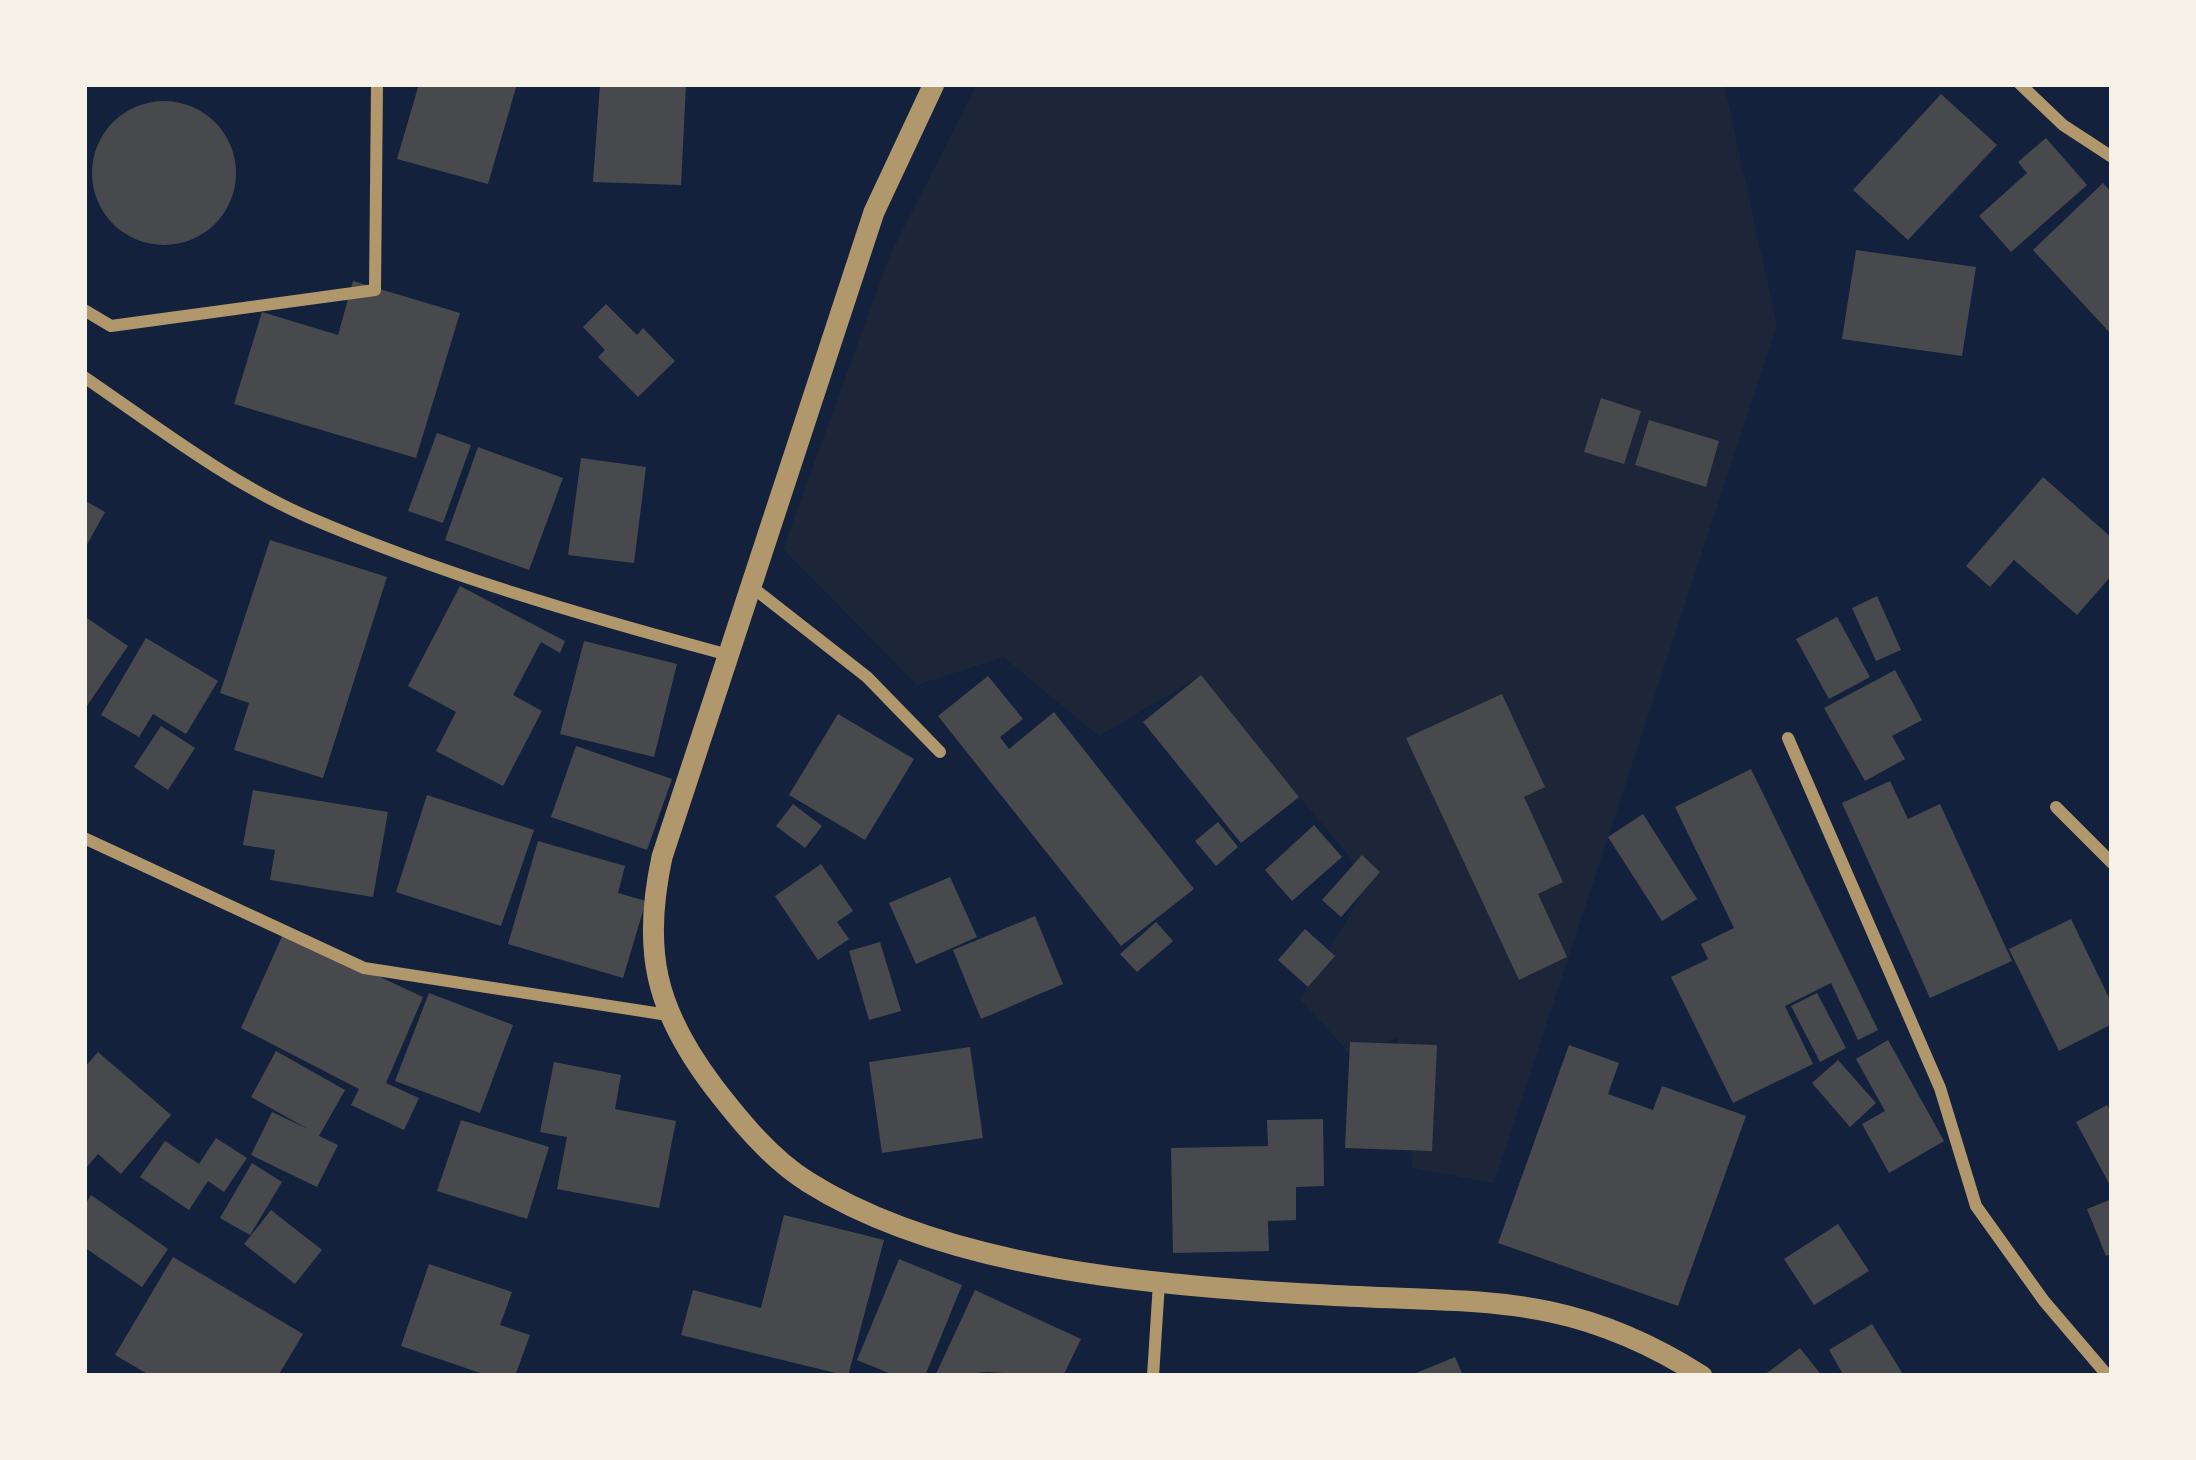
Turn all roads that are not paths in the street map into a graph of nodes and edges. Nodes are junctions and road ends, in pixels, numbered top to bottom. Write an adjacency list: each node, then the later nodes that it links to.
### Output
1 (377, 84): 5 (street)
2 (934, 84): 7 (street)
3 (2020, 84): 4 (street)
4 (2112, 158)
5 (84, 310)
6 (84, 377): 8 (street)
7 (748, 584): 8 (street); 10 (street)
8 (725, 654): 14 (street)
9 (1788, 738): 18 (street)
10 (940, 752)
11 (2056, 807): 13 (street)
12 (84, 838): 14 (street)
13 (2112, 863)
14 (668, 1015): 15 (street)
15 (1159, 1283): 16 (street); 17 (street)
16 (1153, 1376)
17 (1702, 1376)
18 (2108, 1376)

